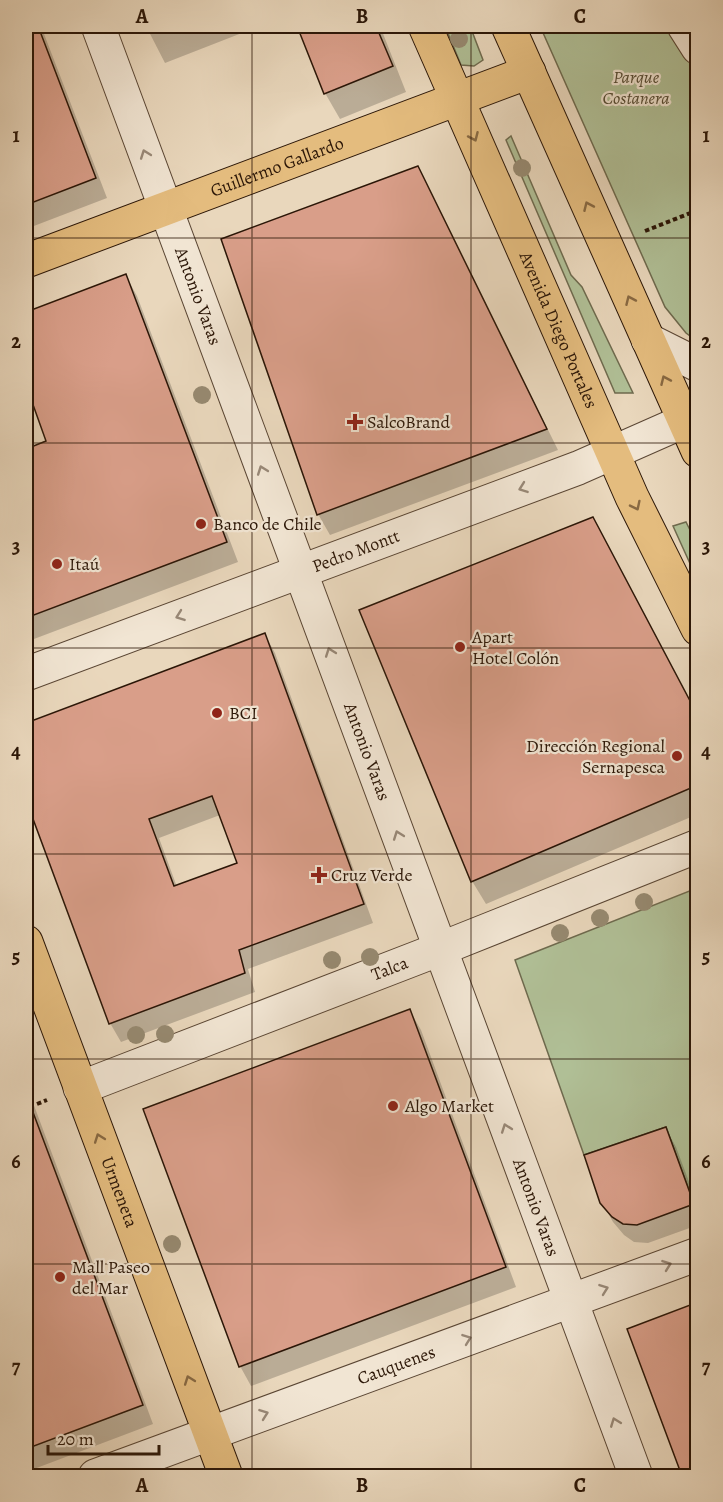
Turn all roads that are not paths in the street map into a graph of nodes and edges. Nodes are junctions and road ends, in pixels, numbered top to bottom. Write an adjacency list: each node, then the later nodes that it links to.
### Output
1 (98, 26): 8 (street, Antonio Varas, one-way to 1)
2 (425, 26): 7 (main road, Avenida Diego Portales)
3 (508, 26): 6 (main road)
4 (684, 26): 5 (street)
5 (698, 48)
6 (529, 72): 7 (main road, Guillermo Gallardo); 10 (main road, one-way to 6)
7 (457, 99): 8 (main road, Guillermo Gallardo); 14 (main road, Avenida Diego Portales, one-way to 14)
8 (165, 209): 9 (main road, Guillermo Gallardo); 15 (street, Antonio Varas, one-way to 8)
9 (26, 261)
10 (648, 340): 11 (street); 12 (main road, one-way to 10)
11 (698, 365)
12 (690, 418): 13 (main road); 14 (street, Pedro Montt)
13 (698, 451)
14 (612, 453): 15 (street, Pedro Montt, one-way to 15); 16 (main road, Avenida Diego Portales, one-way to 16)
15 (300, 572): 17 (street, Pedro Montt, one-way to 17); 20 (street, Antonio Varas, one-way to 15)
16 (698, 629)
17 (26, 674)
18 (698, 846): 20 (street, Talca)
19 (26, 942): 21 (main road, Urmeneta)
20 (440, 949): 21 (street, Talca); 23 (street, Antonio Varas, one-way to 20)
21 (80, 1088): 24 (main road, Urmeneta, one-way to 21)
22 (698, 1254): 23 (street, Cauquenes, one-way to 22)
23 (571, 1301): 24 (street, Cauquenes, one-way to 23); 27 (street, Antonio Varas, one-way to 23)
24 (209, 1434): 25 (street, Cauquenes); 26 (main road, Urmeneta)
25 (95, 1476)
26 (226, 1476)
27 (636, 1476)

